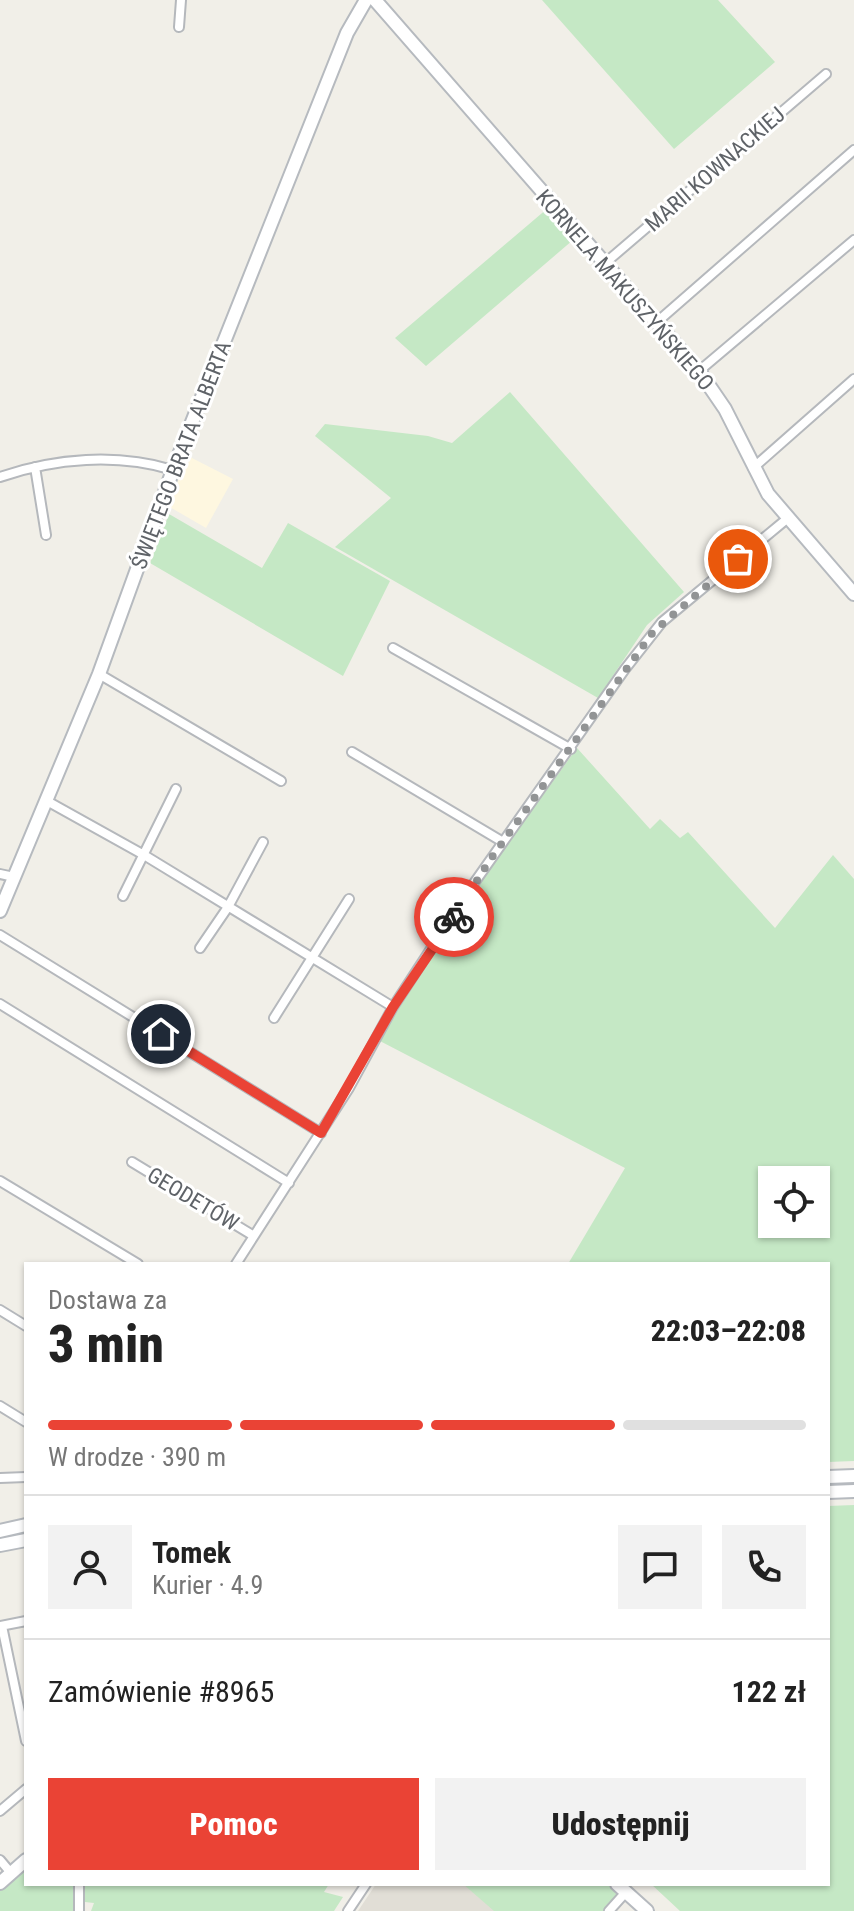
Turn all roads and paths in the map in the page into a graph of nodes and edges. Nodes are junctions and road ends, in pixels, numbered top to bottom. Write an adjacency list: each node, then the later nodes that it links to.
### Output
1 (181, 0): 4 (street)
2 (366, 0): 14 (street, ŚWIĘTEGO BRATA ALBERTA)
3 (375, 0): 8 (street, KORNELA MAKUSZYŃSKIEGO)
4 (179, 27)
5 (826, 74): 8 (street, MARII KOWNACKIEJ)
6 (854, 150): 9 (street)
7 (854, 240): 10 (street)
8 (604, 264): 9 (street, KORNELA MAKUSZYŃSKIEGO)
9 (657, 322): 10 (street, KORNELA MAKUSZYŃSKIEGO)
10 (699, 371): 13 (street, KORNELA MAKUSZYŃSKIEGO)
11 (854, 379): 13 (street)
12 (35, 467): 14 (street); 15 (street); 17 (street)
13 (753, 468): 16 (street, KORNELA MAKUSZYŃSKIEGO)
14 (173, 470): 20 (street, ŚWIĘTEGO BRATA ALBERTA)
15 (0, 477)
16 (788, 518): 18 (street, KORNELA MAKUSZYŃSKIEGO); 21 (street, GEODETÓW)
17 (46, 535)
18 (854, 594)
19 (393, 648): 21 (street)
20 (99, 674): 23 (street); 25 (street, ŚWIĘTEGO BRATA ALBERTA)
21 (571, 749): 27 (street, GEODETÓW)
22 (352, 752): 27 (street)
23 (281, 781)
24 (176, 789): 28 (street)
25 (47, 801): 28 (street); 30 (street, ŚWIĘTEGO BRATA ALBERTA)
26 (263, 842): 33 (street)
27 (503, 842): 39 (street, GEODETÓW)
28 (144, 855): 31 (street); 33 (street)
29 (0, 874): 30 (street)
30 (14, 877): 34 (street, ŚWIĘTEGO BRATA ALBERTA)
31 (123, 896)
32 (349, 899): 37 (street)
33 (228, 907): 36 (street); 37 (street)
34 (0, 911)
35 (0, 935): 41 (street)
36 (200, 948)
37 (310, 958): 39 (street); 40 (street)
38 (0, 1004): 44 (street)
39 (393, 1007): 41 (street, GEODETÓW)
40 (274, 1018)
41 (321, 1133): 44 (street, GEODETÓW)
42 (132, 1162): 45 (street, GEODETÓW)
43 (0, 1181): 46 (street)
44 (289, 1183): 45 (street, GEODETÓW)
45 (254, 1236): 47 (street, GEODETÓW)
46 (135, 1262)
47 (237, 1262)
48 (0, 1310): 49 (street)
49 (24, 1325)
50 (0, 1406): 51 (street)
51 (24, 1421)
52 (854, 1476): 54 (street)
53 (24, 1477): 55 (street)
54 (830, 1477)
55 (0, 1478)
56 (854, 1491): 57 (street)
57 (830, 1492)
58 (24, 1525): 59 (street)
59 (0, 1531)
60 (24, 1540): 61 (street)
61 (0, 1545)
62 (24, 1621): 63 (street)
63 (1, 1626): 64 (street)
64 (24, 1732)
65 (24, 1791): 66 (street)
66 (0, 1811)
67 (0, 1860): 69 (street)
68 (24, 1862): 69 (street)
69 (11, 1873): 70 (street)
70 (0, 1883)
71 (79, 1886): 74 (street)
72 (365, 1886): 75 (street)
73 (621, 1888): 76 (street); 77 (street)
74 (79, 1911)
75 (348, 1911)
76 (609, 1911)
77 (647, 1911)

